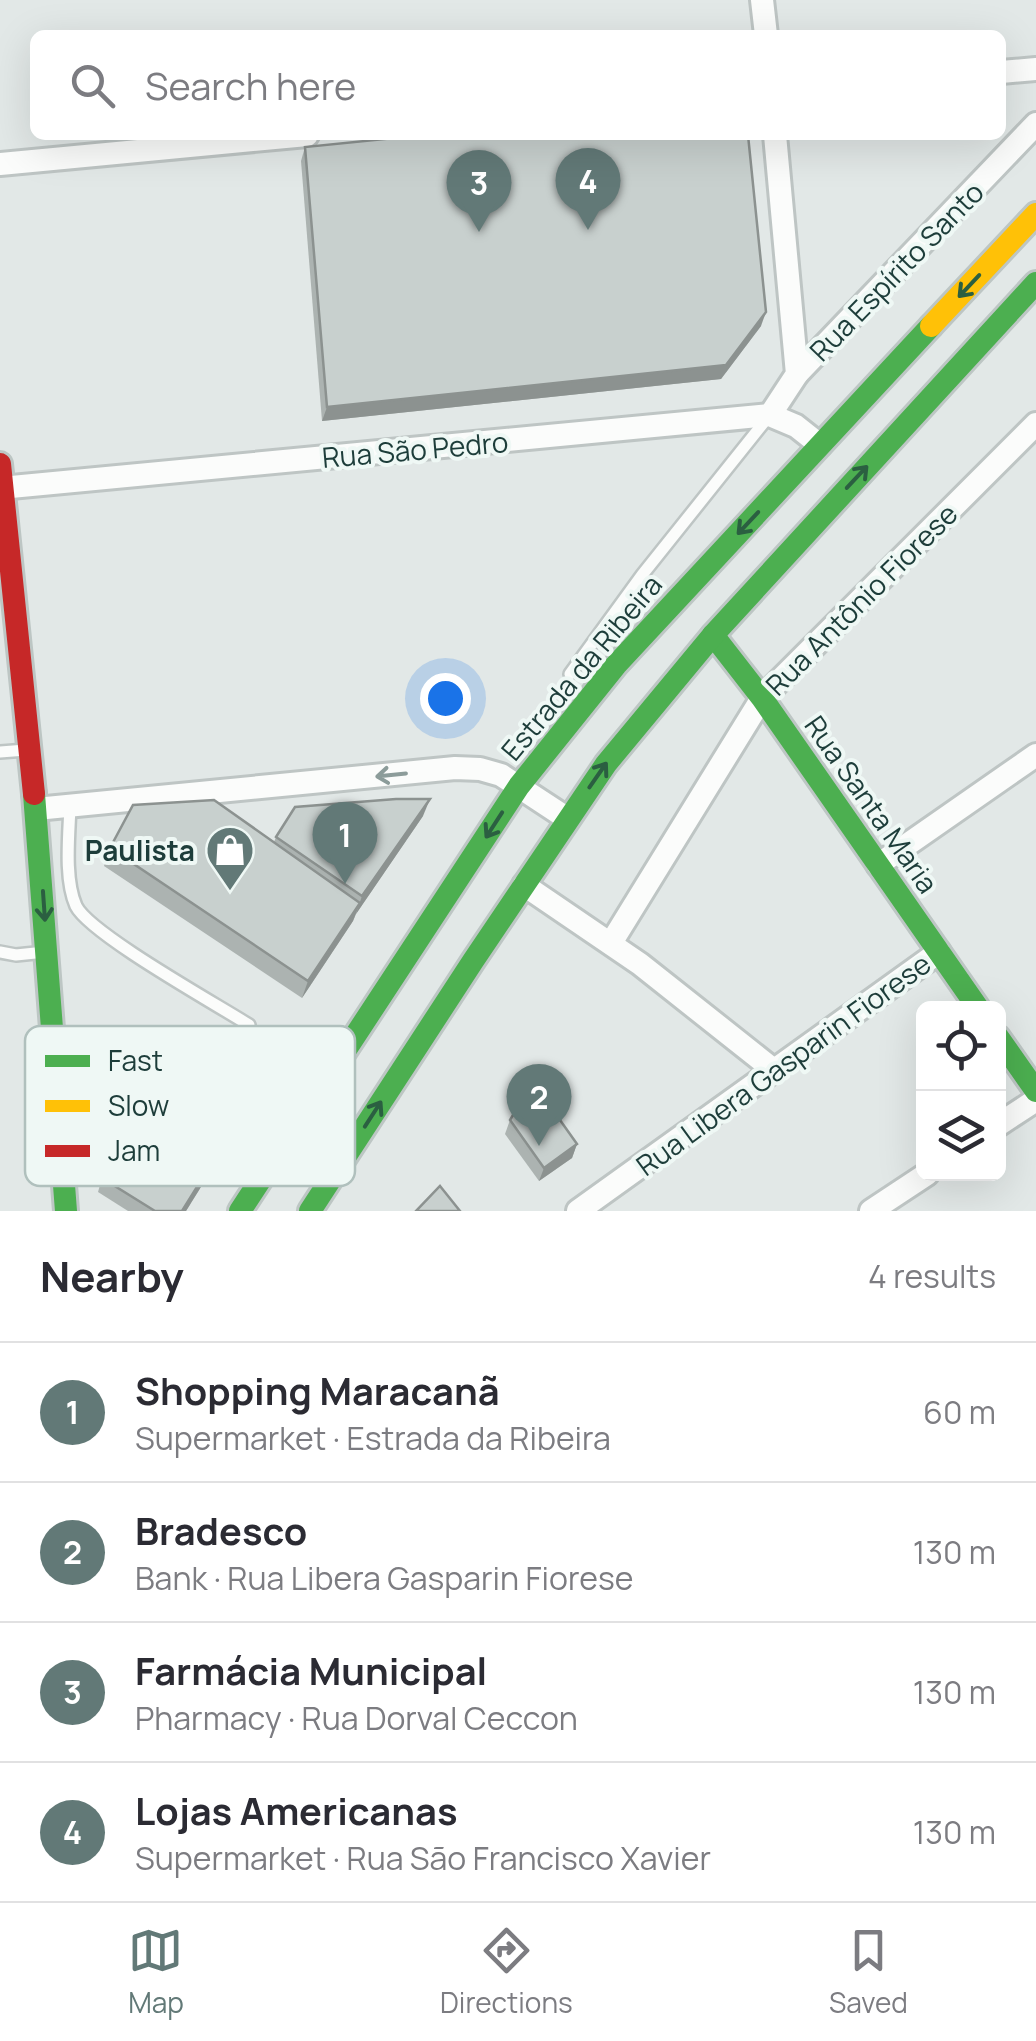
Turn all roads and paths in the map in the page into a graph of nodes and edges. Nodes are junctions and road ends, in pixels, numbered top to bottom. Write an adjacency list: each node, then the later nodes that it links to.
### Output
1 (762, 0): 2 (street)
2 (765, 30)
3 (1036, 69): 4 (street)
4 (1006, 72)
5 (1036, 124): 11 (street, Rua Espírito Santo)
6 (254, 140): 8 (street)
7 (775, 140): 11 (street)
8 (0, 164)
9 (1036, 214): 14 (main road, Estrada da Ribeira, one-way to 14)
10 (1036, 283): 16 (main road, one-way to 10)
11 (797, 374): 12 (street, Rua Espírito Santo)
12 (770, 414): 14 (street); 15 (street, Rua São Pedro); 17 (lane)
13 (1036, 424): 18 (street, Rua Antônio Fiorese)
14 (820, 445): 22 (main road, Estrada da Ribeira, one-way to 22)
15 (1, 480): 19 (main road)
16 (713, 635): 18 (main road, Rua Santa Maria); 25 (main road, one-way to 16)
17 (570, 674)
18 (762, 698): 26 (main road, Rua Santa Maria); 28 (street, Rua Antônio Fiorese)
19 (30, 750): 20 (lane); 24 (main road)
20 (0, 752)
21 (1036, 754): 26 (street)
22 (519, 786): 23 (street, one-way to 23); 25 (street); 35 (main road, Estrada da Ribeira, one-way to 35)
23 (70, 806): 24 (street); 33 (lane)
24 (36, 809): 30 (main road, one-way to 30)
25 (568, 819): 27 (main road)
26 (878, 865): 31 (main road, Rua Santa Maria)
27 (524, 885): 28 (street); 41 (main road, one-way to 27)
28 (612, 943): 37 (street)
29 (0, 952): 30 (lane)
30 (47, 952): 34 (main road)
31 (939, 952): 32 (main road, Rua Santa Maria); 37 (street, Rua Libera Gasparin Fiorese)
32 (973, 1001)
33 (249, 1025)
34 (52, 1026)
35 (355, 1036)
36 (1006, 1049): 38 (main road)
37 (775, 1071): 49 (street, Rua Libera Gasparin Fiorese)
38 (1036, 1091)
39 (1036, 1100): 40 (street)
40 (1006, 1120)
41 (355, 1142)
42 (916, 1181): 50 (street)
43 (64, 1186): 46 (main road)
44 (256, 1186): 47 (main road, Estrada da Ribeira, one-way to 47)
45 (326, 1186): 48 (main road, one-way to 45)
46 (66, 1211)
47 (240, 1211)
48 (310, 1211)
49 (578, 1211)
50 (871, 1211)

